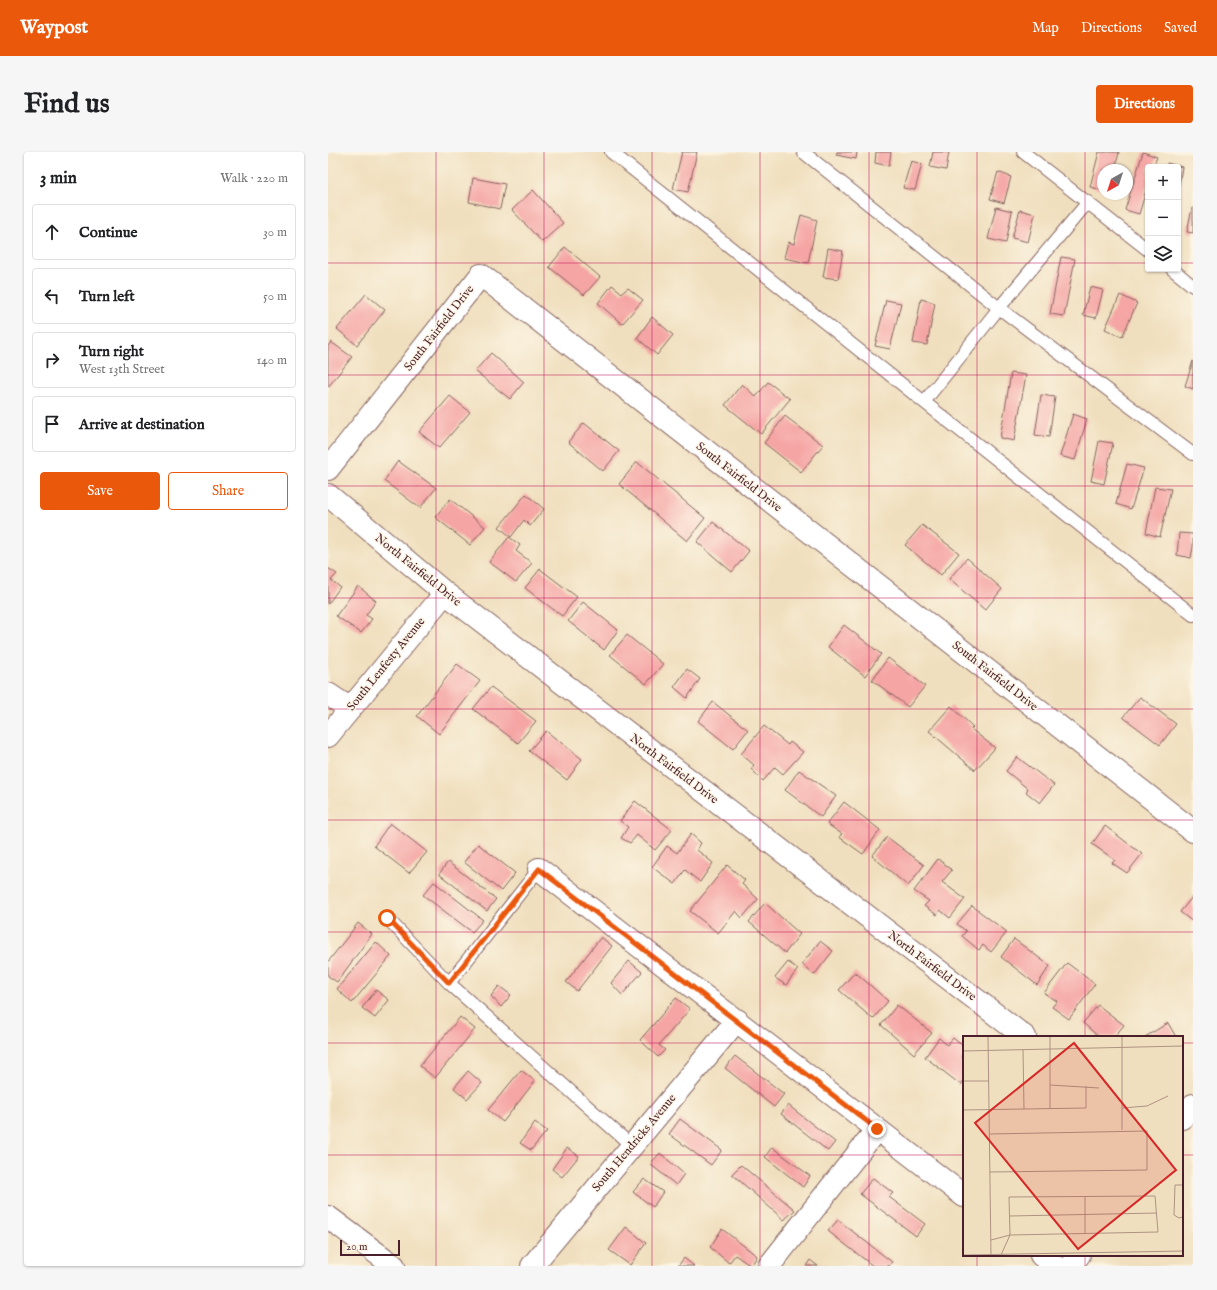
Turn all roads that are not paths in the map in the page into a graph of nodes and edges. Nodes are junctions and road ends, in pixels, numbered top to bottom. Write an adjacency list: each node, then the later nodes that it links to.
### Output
1 (611, 152): 9 (lane)
2 (803, 152): 8 (lane)
3 (1023, 152): 4 (lane)
4 (1088, 202): 5 (lane); 8 (lane)
5 (1145, 248)
6 (1176, 272): 7 (lane)
7 (1193, 286)
8 (999, 308): 9 (lane); 10 (lane)
9 (924, 402): 14 (lane)
10 (1193, 454)
11 (328, 469): 18 (street, South Fairfield Drive)
12 (328, 495): 13 (street, North Fairfield Drive)
13 (445, 593): 16 (street, South Lenfesty Avenue); 23 (street, North Fairfield Drive)
14 (1193, 614)
15 (328, 694): 16 (street)
16 (349, 708): 17 (street, South Lenfesty Avenue)
17 (328, 736)
18 (1193, 831)
19 (539, 869): 21 (lane); 22 (street)
20 (387, 918): 21 (lane)
21 (449, 983): 27 (lane)
22 (737, 1020): 26 (street); 27 (street, South Hendricks Avenue)
23 (1024, 1036)
24 (1193, 1105): 25 (street)
25 (1183, 1117)
26 (877, 1129): 28 (street); 34 (street)
27 (632, 1146): 33 (street, South Hendricks Avenue)
28 (963, 1195)
29 (328, 1217): 32 (street)
30 (1042, 1256): 35 (street)
31 (1078, 1256): 36 (street)
32 (394, 1266)
33 (532, 1266)
34 (769, 1266)
35 (1055, 1266)
36 (1071, 1266)

